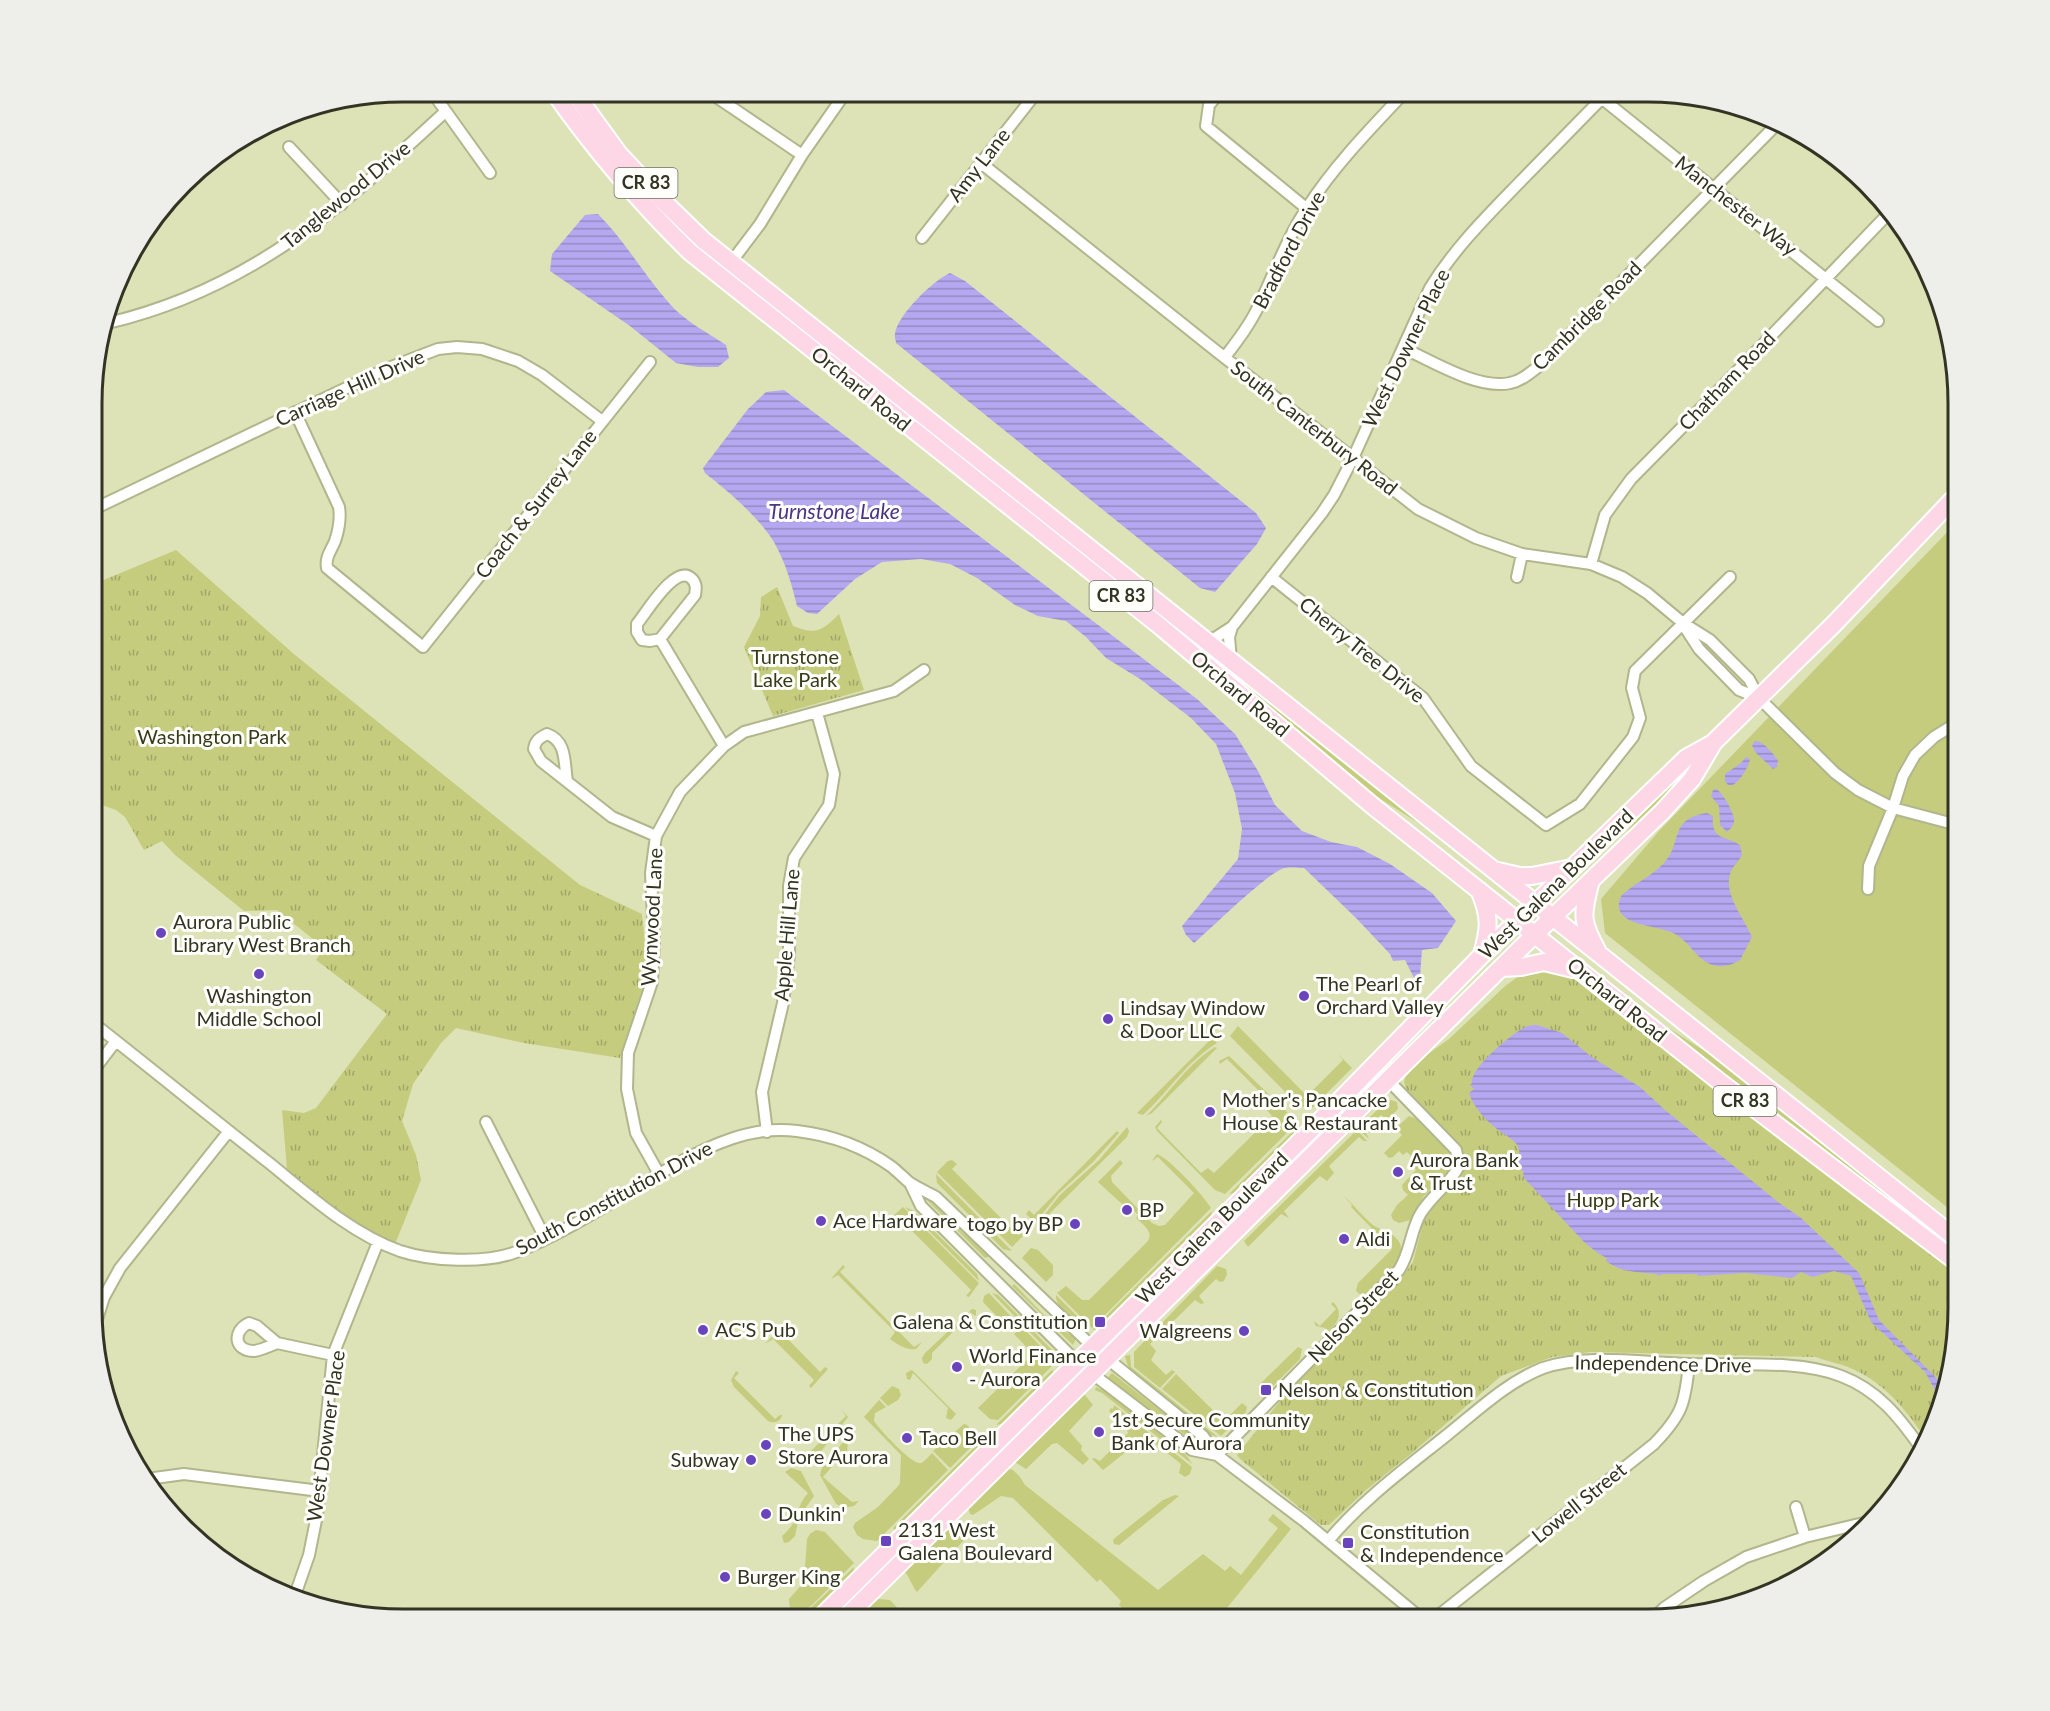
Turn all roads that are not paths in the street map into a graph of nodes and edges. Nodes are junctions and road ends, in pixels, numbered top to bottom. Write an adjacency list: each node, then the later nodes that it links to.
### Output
1 (438, 102): 11 (street)
2 (561, 102): 23 (main road, Orchard Road / CR 83)
3 (581, 102): 22 (main road, Orchard Road / CR 83)
4 (724, 102): 14 (street)
5 (839, 102): 14 (street)
6 (1029, 102): 15 (street, Amy Lane)
7 (1212, 102): 19 (street)
8 (1396, 102): 19 (street, Bradford Drive)
9 (1594, 102): 27 (street, West Downer Place)
10 (1611, 102): 17 (street, Manchester Way)
11 (445, 112): 16 (street); 18 (street, Tanglewood Drive)
12 (1772, 129): 17 (street, Cambridge Road)
13 (289, 147): 18 (street)
14 (802, 155): 22 (street)
15 (981, 163): 21 (street, Amy Lane); 28 (street, South Canterbury Road)
16 (490, 173)
17 (1714, 188): 24 (street, Manchester Way); 27 (street, Cambridge Road)
18 (342, 204): 26 (street, Tanglewood Drive)
19 (1306, 208): 28 (street, Bradford Drive)
20 (1884, 218): 24 (street, Chatham Road)
21 (922, 238)
22 (731, 263): 23 (street); 43 (main road, Orchard Road / CR 83)
23 (720, 277): 58 (main road, Orchard Road / CR 83)
24 (1827, 278): 25 (street, Manchester Way); 36 (street, Chatham Road)
25 (1878, 321)
26 (113, 322)
27 (1403, 348): 32 (street, West Downer Place)
28 (1225, 357): 32 (street, South Canterbury Road)
29 (650, 362): 31 (street, Coach & Surrey Lane)
30 (295, 412): 31 (street, Carriage Hill Drive); 31 (street, Coach & Surrey Lane); 33 (street, Carriage Hill Drive)
31 (602, 421)
32 (1353, 458): 35 (street, South Canterbury Road); 37 (street, West Downer Place)
33 (102, 504)
34 (1948, 504): 46 (main road, West Galena Boulevard)
35 (1522, 554): 36 (street, South Canterbury Road); 38 (street)
36 (1591, 564): 40 (street, South Canterbury Road)
37 (1272, 577): 40 (street, Cherry Tree Drive); 41 (street, West Downer Place)
38 (1517, 577)
39 (1730, 577): 40 (street, Cherry Tree Drive)
40 (1683, 623): 46 (street, South Canterbury Road)
41 (1232, 627): 43 (street, West Downer Place); 44 (street)
42 (660, 639): 42 (street); 50 (street)
43 (1203, 639): 44 (main road, Orchard Road / CR 83)
44 (1231, 661): 56 (main road, Orchard Road / CR 83)
45 (924, 670): 47 (street, Wynwood Lane)
46 (1759, 698): 49 (main road, West Galena Boulevard); 52 (street, South Canterbury Road)
47 (817, 713): 50 (street, Wynwood Lane); 76 (street, Apple Hill Lane)
48 (1948, 728): 52 (street)
49 (1714, 742): 55 (main road, West Galena Boulevard); 57 (main road, West Galena Boulevard)
50 (723, 746): 54 (street, Wynwood Lane)
51 (567, 781): 54 (street)
52 (1893, 808): 53 (street, South Canterbury Road); 59 (street)
53 (1948, 822)
54 (656, 836): 77 (street, Wynwood Lane)
55 (1573, 868): 56 (main road); 60 (main road, West Galena Boulevard)
56 (1492, 870): 60 (main road, Orchard Road / CR 83)
57 (1590, 883): 61 (main road, West Galena Boulevard); 65 (main road)
58 (1478, 889): 62 (main road, Orchard Road / CR 83); 64 (main road)
59 (1868, 890)
60 (1534, 904): 61 (main road, Orchard Road / CR 83); 62 (main road, West Galena Boulevard)
61 (1553, 919): 63 (main road, West Galena Boulevard); 65 (main road, Orchard Road / CR 83)
62 (1518, 921): 63 (main road, Orchard Road / CR 83); 64 (main road, West Galena Boulevard)
63 (1536, 935): 66 (main road, West Galena Boulevard); 67 (main road, Orchard Road / CR 83)
64 (1482, 955): 71 (main road, West Galena Boulevard)
65 (1600, 956): 79 (main road, Orchard Road / CR 83)
66 (1501, 968): 67 (main road); 72 (main road, West Galena Boulevard)
67 (1581, 971): 82 (main road, Orchard Road / CR 83)
68 (102, 1030): 69 (street, South Constitution Drive)
69 (116, 1041): 70 (street); 75 (street, South Constitution Drive)
70 (102, 1059)
71 (1378, 1059): 73 (main road); 85 (main road, West Galena Boulevard)
72 (1388, 1080): 73 (main road, West Galena Boulevard); 92 (street, Nelson Street)
73 (1349, 1118): 87 (main road, West Galena Boulevard)
74 (486, 1122): 80 (street)
75 (229, 1131): 81 (street, South Constitution Drive); 83 (street)
76 (767, 1132): 77 (street, South Constitution Drive); 78 (street, South Constitution Drive)
77 (659, 1174): 80 (street, South Constitution Drive)
78 (910, 1182): 85 (street, South Constitution Drive); 88 (street, South Constitution Drive)
79 (1948, 1232)
80 (544, 1238): 81 (street, South Constitution Drive)
81 (378, 1242): 86 (street, West Downer Place)
82 (1948, 1255)
83 (102, 1303)
84 (277, 1343): 86 (street)
85 (1093, 1347): 87 (street, South Constitution Drive); 88 (main road, West Galena Boulevard)
86 (333, 1355): 94 (street, West Downer Place)
87 (1108, 1358): 90 (main road, West Galena Boulevard); 92 (street, South Constitution Drive)
88 (1077, 1362): 90 (street, South Constitution Drive); 101 (main road, West Galena Boulevard)
89 (1689, 1364): 91 (street, Independence Drive); 98 (street, Independence Drive); 104 (street, Lowell Street)
90 (1092, 1373): 92 (street, South Constitution Drive); 102 (main road, West Galena Boulevard)
91 (1917, 1442)
92 (1217, 1455): 98 (street)
93 (155, 1478): 94 (street)
94 (320, 1491): 99 (street, West Downer Place)
95 (1796, 1507): 97 (street)
96 (1855, 1525): 97 (street)
97 (1805, 1537): 100 (street)
98 (1328, 1541): 103 (street)
99 (297, 1589)
100 (1664, 1608)
101 (829, 1609)
102 (854, 1609)
103 (1410, 1609)
104 (1447, 1609)

